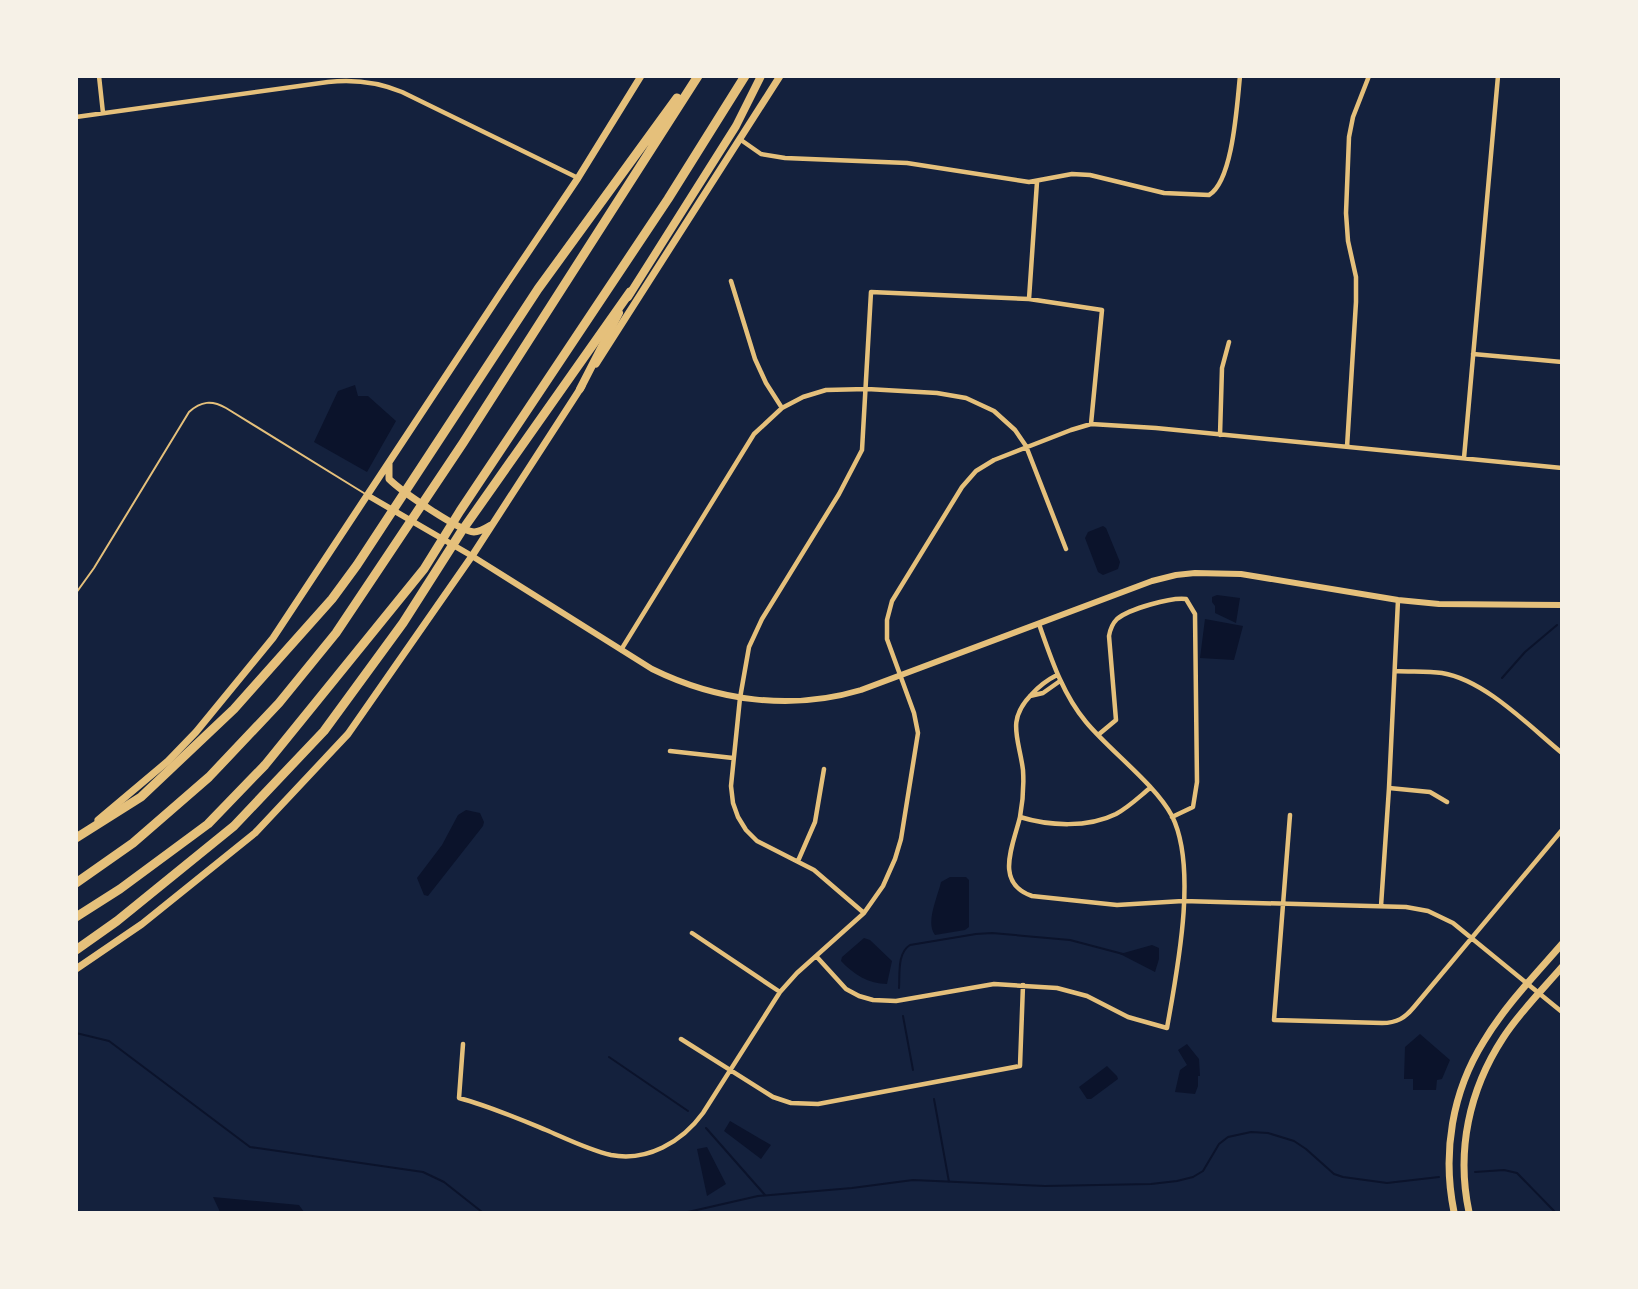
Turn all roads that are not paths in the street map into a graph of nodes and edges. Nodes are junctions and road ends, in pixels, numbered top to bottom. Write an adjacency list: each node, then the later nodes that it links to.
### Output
1 (99, 76): 11 (street)
2 (641, 76): 14 (main road)
3 (693, 76): 61 (highway)
4 (698, 76): 63 (highway)
5 (745, 76): 26 (highway)
6 (761, 76): 17 (main road)
7 (780, 76): 13 (main road)
8 (1240, 76): 15 (street)
9 (1369, 76): 29 (street)
10 (1498, 76): 20 (street)
11 (103, 113): 12 (street); 14 (street)
12 (76, 117)
13 (741, 140): 15 (street); 22 (main road)
14 (578, 178): 31 (main road)
15 (1036, 182): 18 (street)
16 (731, 281): 24 (street)
17 (630, 292): 22 (main road); 35 (highway)
18 (1029, 299): 23 (street); 25 (street)
19 (1229, 342): 27 (street)
20 (1473, 354): 21 (street); 30 (street)
21 (1562, 362)
22 (580, 389): 34 (main road)
23 (867, 389): 24 (street); 28 (street); 48 (street)
24 (782, 408): 42 (street)
25 (1091, 424): 27 (street); 28 (street)
26 (511, 434): 35 (highway); 68 (highway)
27 (1220, 435): 29 (street)
28 (1026, 446): 36 (street); 45 (street)
29 (1347, 447): 30 (street)
30 (1464, 458): 32 (street)
31 (389, 462): 33 (main road); 35 (main road)
32 (1562, 468)
33 (367, 495): 37 (street); 38 (lane); 61 (main road)
34 (493, 524): 35 (main road); 37 (main road)
35 (466, 532): 72 (highway)
36 (1066, 549)
37 (472, 556): 42 (street); 75 (main road)
38 (76, 593)
39 (1398, 600): 40 (street); 41 (street); 43 (street)
40 (1562, 605)
41 (1039, 624): 44 (street); 45 (street)
42 (621, 650): 48 (street)
43 (1395, 671): 51 (street); 55 (street)
44 (1057, 675): 46 (street); 47 (street)
45 (900, 676): 48 (street); 67 (street)
46 (1060, 681): 47 (street); 49 (street)
47 (1030, 696): 58 (street)
48 (740, 698): 52 (street)
49 (1098, 735): 54 (street); 59 (street)
50 (670, 751): 52 (street)
51 (1562, 753)
52 (733, 758): 62 (street)
53 (824, 769): 62 (street)
54 (1150, 788): 58 (street); 59 (street)
55 (1389, 788): 56 (street); 66 (street)
56 (1447, 802)
57 (1290, 814): 65 (street)
58 (1020, 817): 64 (street)
59 (1172, 817): 64 (street)
60 (1562, 830): 70 (street)
61 (76, 837)
62 (798, 861): 67 (street)
63 (76, 883)
64 (1183, 901): 65 (street); 77 (street)
65 (1283, 904): 66 (street); 70 (street)
66 (1381, 906): 70 (street)
67 (864, 913): 73 (street)
68 (76, 917)
69 (692, 933): 78 (street)
70 (1472, 938): 76 (street)
71 (1562, 944): 76 (main road)
72 (76, 950)
73 (816, 956): 77 (street); 78 (street)
74 (1562, 968): 79 (main road)
75 (76, 969)
76 (1528, 984): 79 (street); 84 (main road)
77 (1023, 985): 83 (street)
78 (780, 992): 83 (street)
79 (1540, 994): 80 (street); 85 (main road)
80 (1562, 1012)
81 (681, 1039): 83 (street)
82 (463, 1044): 83 (street)
83 (730, 1070)
84 (1454, 1212)
85 (1469, 1212)

